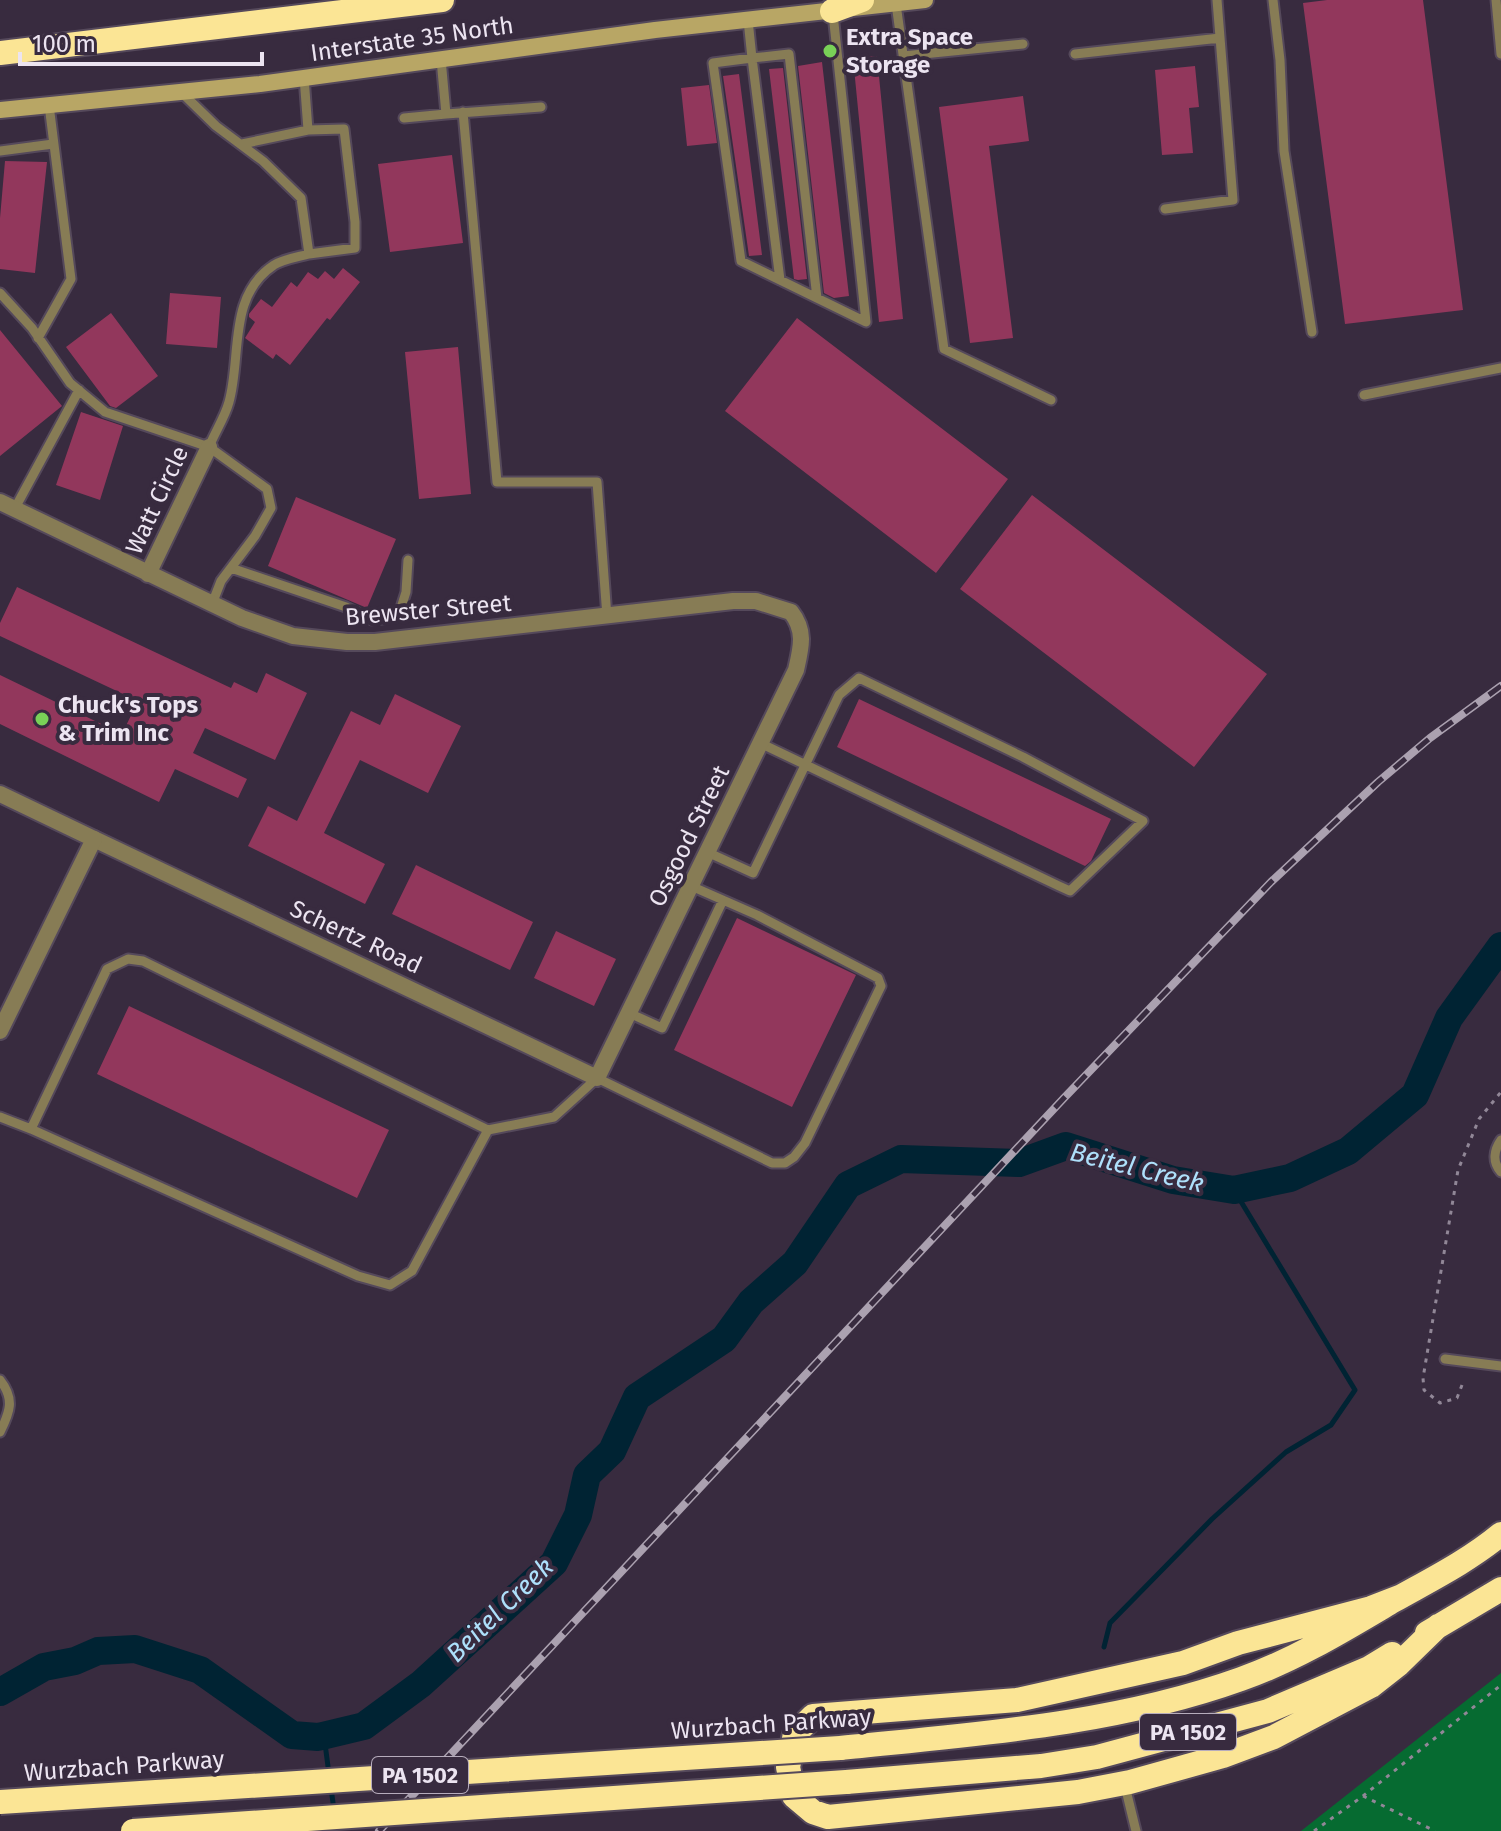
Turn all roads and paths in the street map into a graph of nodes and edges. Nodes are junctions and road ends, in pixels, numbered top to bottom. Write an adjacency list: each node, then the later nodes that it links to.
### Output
1 (442, 0): 12 (highway)
2 (862, 0): 8 (highway)
3 (925, 0): 7 (main road, Interstate 35 North)
4 (1217, 0): 10 (lane)
5 (1273, 0): 35 (lane)
6 (1496, 0): 14 (lane)
7 (896, 4): 8 (main road, Interstate 35 North); 15 (lane)
8 (832, 11): 9 (main road, Interstate 35 North); 34 (lane)
9 (748, 20): 16 (lane); 17 (main road, Interstate 35 North)
10 (1220, 38): 13 (lane); 30 (lane)
11 (1023, 44): 15 (lane)
12 (0, 53)
13 (1075, 54)
14 (1501, 54)
15 (903, 56): 40 (lane)
16 (752, 58): 32 (lane); 32 (lane); 34 (lane)
17 (441, 59): 18 (main road, Interstate 35 North); 24 (lane)
18 (304, 77): 19 (main road, Interstate 35 North); 26 (lane)
19 (180, 91): 20 (main road, Interstate 35 North); 28 (lane)
20 (49, 105): 22 (main road, Interstate 35 North); 27 (lane)
21 (541, 107): 23 (lane)
22 (0, 110)
23 (463, 112): 24 (lane); 48 (lane)
24 (446, 114): 25 (lane)
25 (404, 118)
26 (308, 130): 28 (lane); 31 (lane)
27 (53, 144): 29 (lane); 36 (lane)
28 (242, 144): 31 (lane)
29 (0, 151)
30 (1165, 209)
31 (309, 254): 41 (lane)
32 (780, 280): 34 (lane)
33 (0, 293): 36 (lane)
34 (817, 298)
35 (1312, 332)
36 (38, 338): 38 (lane)
37 (1501, 368): 39 (lane)
38 (79, 390): 41 (lane); 42 (lane)
39 (1364, 395)
40 (1051, 400)
41 (209, 447): 44 (lane); 45 (street, Watt Circle)
42 (7, 506): 45 (street, Brewster Street)
43 (408, 560): 49 (lane)
44 (231, 568): 46 (lane); 49 (lane)
45 (148, 574): 46 (street, Brewster Street)
46 (212, 604): 50 (street, Brewster Street)
47 (791, 612): 48 (street, Brewster Street); 51 (street, Osgood Street)
48 (607, 617): 50 (street, Brewster Street)
49 (372, 620): 50 (lane)
50 (375, 642)
51 (760, 743): 52 (lane); 55 (street, Osgood Street)
52 (804, 764): 52 (lane); 55 (lane)
53 (0, 794): 54 (street, Schertz Road)
54 (94, 839): 59 (street); 60 (street, Schertz Road)
55 (707, 852): 56 (street, Osgood Street)
56 (691, 886): 57 (lane); 58 (street, Osgood Street)
57 (723, 900): 58 (lane); 60 (lane)
58 (629, 1013): 60 (street, Osgood Street)
59 (0, 1031)
60 (597, 1078): 64 (lane)
61 (1501, 1092): 70 (path)
62 (0, 1117): 63 (lane)
63 (31, 1129): 64 (lane); 64 (lane)
64 (488, 1130)
65 (1501, 1140): 66 (lane)
66 (1501, 1172)
67 (1445, 1359): 68 (lane)
68 (1501, 1366)
69 (0, 1380): 71 (lane)
70 (1462, 1385)
71 (0, 1432)
72 (1501, 1534): 74 (highway, Wurzbach Parkway / PA 1502)
73 (1501, 1589): 75 (highway, PA 1502)
74 (1402, 1596): 77 (highway); 79 (highway, Wurzbach Parkway / PA 1502, bridge)
75 (1438, 1626): 77 (highway); 80 (highway, PA 1502, bridge)
76 (1501, 1685): 78 (path)
77 (1125, 1783): 81 (lane)
78 (1363, 1796): 82 (path); 83 (path)
79 (0, 1802)
80 (133, 1831)
81 (1136, 1831)
82 (1314, 1831)
83 (1435, 1831)

